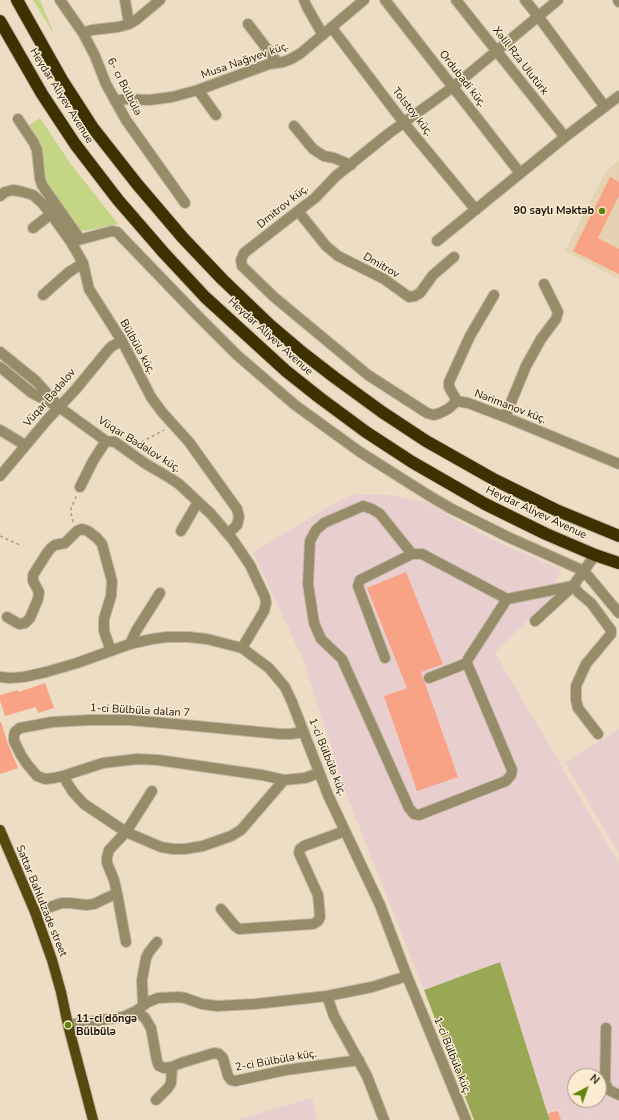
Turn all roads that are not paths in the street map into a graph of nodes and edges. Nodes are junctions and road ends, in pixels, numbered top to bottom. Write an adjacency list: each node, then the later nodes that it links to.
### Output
1 (17, 0): 60 (highway, Heydar Aliyev Avenue)
2 (60, 0): 16 (street, 6- cı Bülbülə)
3 (125, 0): 13 (street)
4 (160, 0): 13 (street)
5 (304, 0): 17 (street)
6 (364, 0): 15 (street, Musa Nağıyev küç.)
7 (385, 0): 20 (street, Ordubadi küç.)
8 (456, 0): 18 (street, Xəlil Rza Ulutürk)
9 (526, 0): 11 (street)
10 (558, 0): 11 (street, Dmitrov küç.)
11 (538, 16): 18 (street, Dmitrov küç.); 24 (street)
12 (0, 21): 62 (highway, Heydar Aliyev Avenue)
13 (129, 24): 16 (street)
14 (248, 24): 19 (street)
15 (332, 28): 17 (street, Musa Nağıyev küç.); 27 (street, Tolstoy küç.)
16 (83, 33): 23 (street, 6- cı Bülbülə)
17 (323, 35): 19 (street, Musa Nağıyev küç.)
18 (497, 50): 20 (street, Dmitrov küç.); 29 (street, Xəlil Rza Ulutürk)
19 (277, 62): 21 (street, Musa Nağıyev küç.)
20 (452, 87): 27 (street, Dmitrov küç.); 31 (street, Ordubadi küç.)
21 (198, 90): 23 (street, Musa Nağıyev küç.); 25 (street)
22 (619, 96): 24 (street)
23 (115, 101): 33 (street, 6- cı Bülbülə)
24 (605, 107): 29 (street)
25 (216, 115)
26 (18, 119): 38 (street)
27 (404, 123): 30 (street, Dmitrov küç.); 34 (street, Tolstoy küç.)
28 (294, 126): 30 (street)
29 (565, 137): 31 (street)
30 (351, 165): 35 (street, Dmitrov küç.)
31 (520, 173): 34 (street)
32 (0, 196): 36 (street, Bülbülə küç.)
33 (185, 203)
34 (476, 210): 39 (street)
35 (298, 211): 40 (street, Dmitrov); 48 (street, Dmitrov küç.)
36 (51, 214): 37 (street); 38 (street, Bülbülə küç.)
37 (33, 228)
38 (76, 240): 41 (street, Bülbülə küç.); 64 (street)
39 (436, 241)
40 (454, 257)
41 (83, 263): 43 (street); 45 (street, Bülbülə küç.)
42 (544, 284): 50 (street)
43 (43, 295)
44 (494, 295): 48 (street, Nərimanov küç.)
45 (122, 341): 49 (street, Vüqar Bədəlov); 59 (street, Bülbülə küç.)
46 (0, 352): 49 (street)
47 (0, 367): 49 (street, Vüqar Bədəlov küç.)
48 (457, 401): 50 (street, Nərimanov küç.)
49 (59, 407): 52 (street, Vüqar Bədəlov küç.); 53 (street, Vüqar Bədəlov)
50 (505, 417): 54 (street, Nərimanov küç.)
51 (0, 430): 53 (street)
52 (106, 441): 56 (street); 57 (street, Vüqar Bədəlov küç.)
53 (25, 445): 55 (street, Vüqar Bədəlov)
54 (619, 464)
55 (0, 476)
56 (80, 486)
57 (198, 502): 58 (street); 59 (street, Vüqar Bədəlov küç.)
58 (181, 531)
59 (228, 534): 72 (street, Vüqar Bədəlov küç.)
60 (619, 536)
61 (412, 554): 67 (street); 74 (street); 75 (street)
62 (595, 555): 63 (highway, Heydar Aliyev Avenue); 64 (street)
63 (619, 563)
64 (584, 571): 65 (street); 68 (street)
65 (573, 586): 67 (street); 70 (street); 79 (street)
66 (160, 593): 71 (street)
67 (507, 599): 75 (street)
68 (619, 613)
69 (7, 617): 73 (street)
70 (534, 621)
71 (130, 644): 72 (street, 1-ci Bülbülə küç.); 73 (street, 1-ci Bülbülə küç.)
72 (242, 648): 78 (street, 1-ci Bülbülə küç.)
73 (111, 651): 76 (street, 1-ci Bülbülə küç.)
74 (385, 658)
75 (467, 663): 77 (street)
76 (0, 677)
77 (429, 678)
78 (304, 732): 80 (street, 1-ci Bülbülə küç.); 81 (street, 1-ci Bülbülə dalan 7)
79 (598, 734)
80 (319, 774): 82 (street, 1-ci Bülbülə dalan 7); 85 (street, 1-ci Bülbülə küç.)
81 (63, 776): 82 (street, 1-ci Bülbülə dalan 7); 86 (street)
82 (284, 780): 86 (street)
83 (152, 791): 86 (street)
84 (0, 830): 89 (main road, Sattar Bahlulzade street)
85 (345, 831): 88 (street); 92 (street, 1-ci Bülbülə küç.)
86 (126, 832): 87 (street)
87 (117, 893): 89 (street); 90 (street)
88 (221, 909)
89 (35, 912): 95 (main road, Sattar Bahlulzade street)
90 (126, 942)
91 (157, 942): 94 (street)
92 (407, 976): 93 (street); 103 (street, 1-ci Bülbülə küç.)
93 (327, 996): 94 (street); 97 (street)
94 (140, 1008): 95 (street); 98 (street)
95 (68, 1025): 101 (main road, Sattar Bahlulzade street)
96 (606, 1028): 99 (street)
97 (359, 1060): 98 (street, 2-ci Bülbülə küç.); 102 (street)
98 (172, 1067): 100 (street)
99 (619, 1095)
100 (156, 1100)
101 (93, 1120)
102 (384, 1120)
103 (466, 1120)

